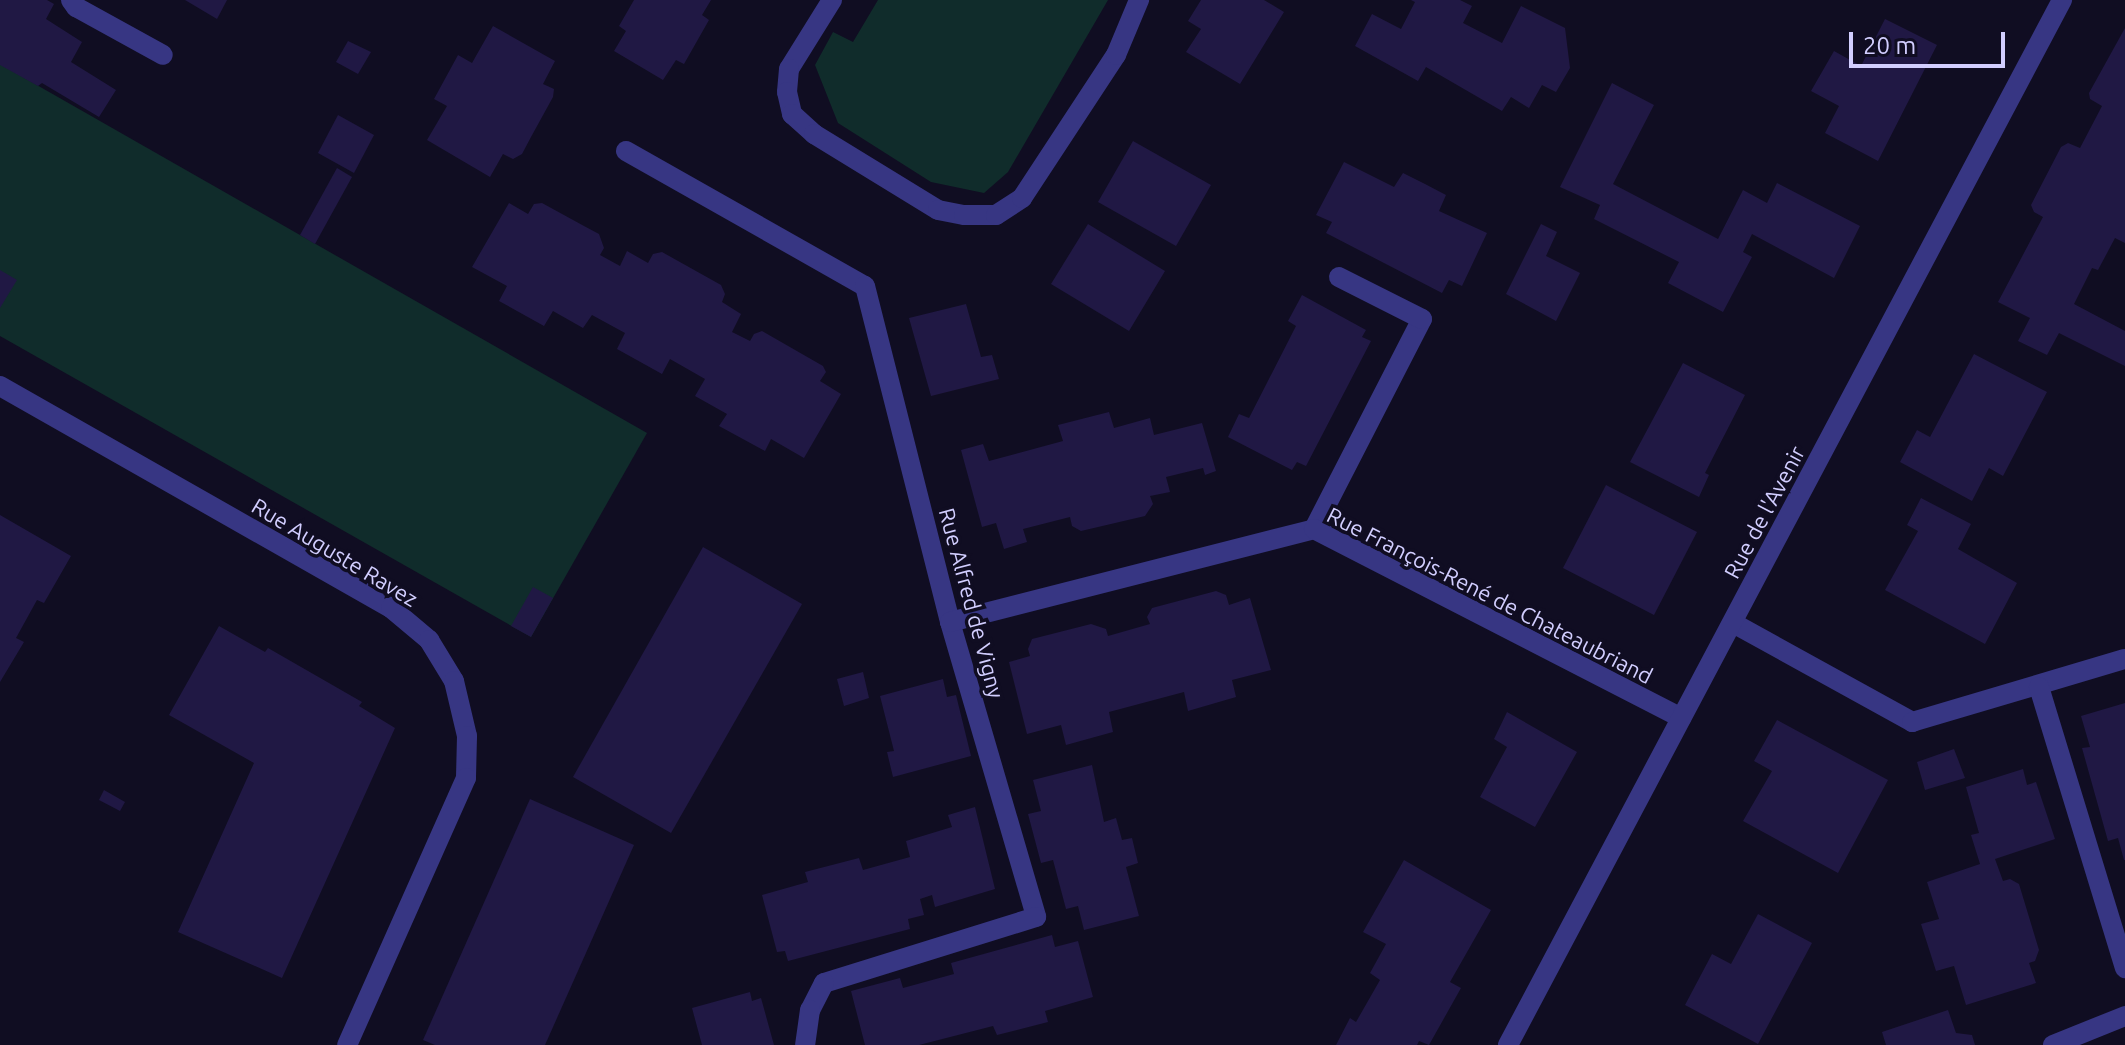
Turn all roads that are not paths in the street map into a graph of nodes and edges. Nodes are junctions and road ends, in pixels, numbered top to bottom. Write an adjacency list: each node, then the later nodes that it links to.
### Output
1 (71, 0): 5 (street)
2 (832, 0): 3 (street)
3 (1139, 0)
4 (2062, 0): 11 (street, Rue de l'Avenir)
5 (163, 55)
6 (626, 151): 10 (street, Rue Alfred de Vigny)
7 (1339, 277): 9 (street)
8 (0, 386): 17 (street, Rue Auguste Ravez)
9 (1314, 529): 10 (street, Rue François-René de Chateaubriand); 14 (street, Rue François-René de Chateaubriand)
10 (950, 622): 18 (street, Rue Alfred de Vigny)
11 (1733, 623): 13 (street); 14 (street, Rue de l'Avenir)
12 (2125, 659): 13 (street)
13 (2039, 687): 15 (street)
14 (1681, 718): 19 (street, Rue de l'Avenir)
15 (2125, 968)
16 (2125, 1016): 20 (street)
17 (347, 1045)
18 (805, 1045)
19 (1508, 1045)
20 (2053, 1045)

